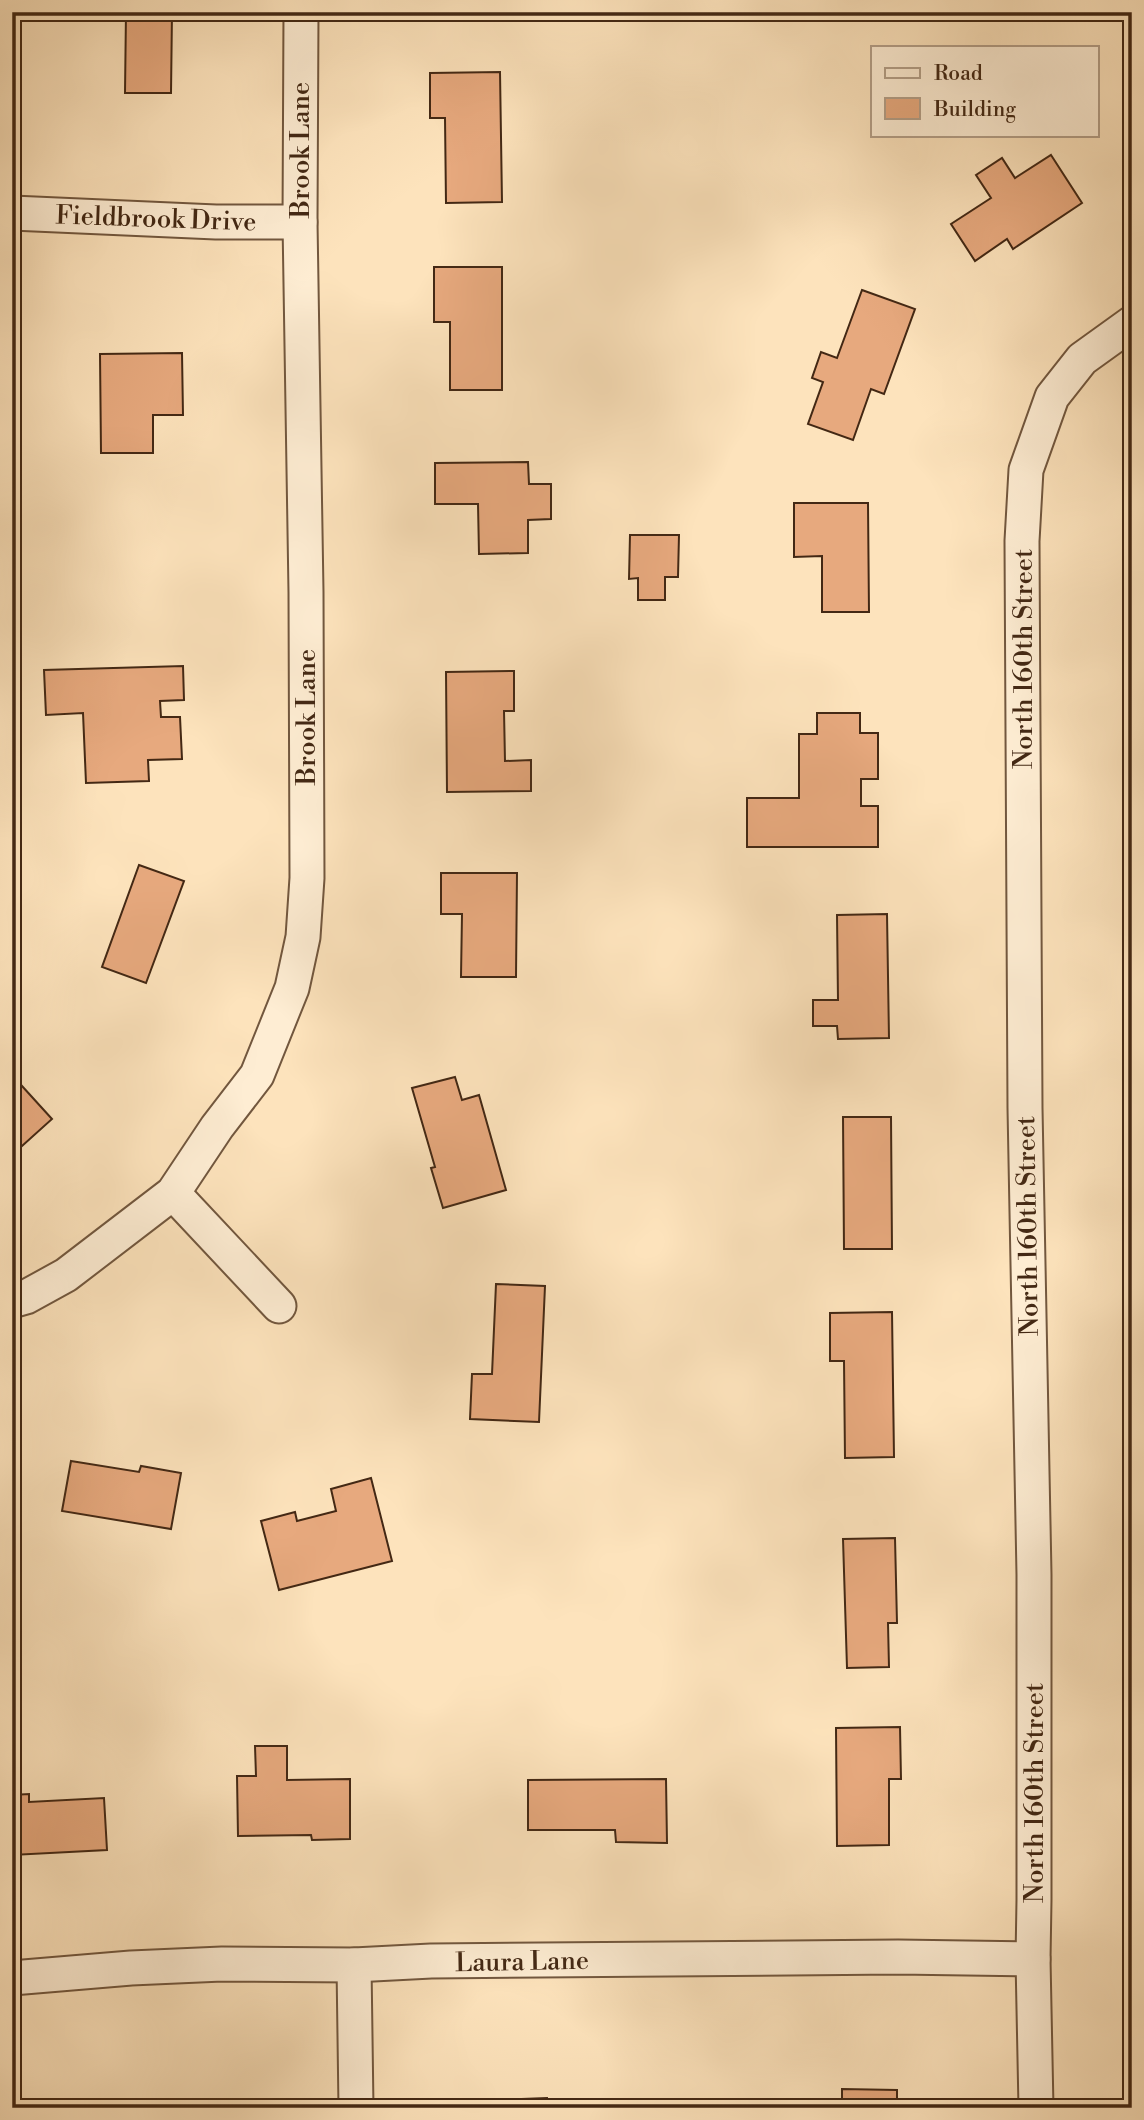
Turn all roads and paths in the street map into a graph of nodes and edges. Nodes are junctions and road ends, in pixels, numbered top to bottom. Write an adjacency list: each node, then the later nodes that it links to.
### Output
1 (301, 12): 3 (street, Brook Lane)
2 (12, 213): 3 (street, Fieldbrook Drive)
3 (300, 222): 5 (street, Brook Lane)
4 (1132, 323): 8 (street, North 160th Street)
5 (173, 1192): 6 (street, Brook Lane); 7 (street)
6 (12, 1301)
7 (279, 1306)
8 (1032, 1959): 9 (street, Laura Lane); 12 (street, North 160th Street)
9 (354, 1965): 10 (street, Laura Lane); 11 (street)
10 (12, 1978)
11 (355, 2108)
12 (1036, 2108)

